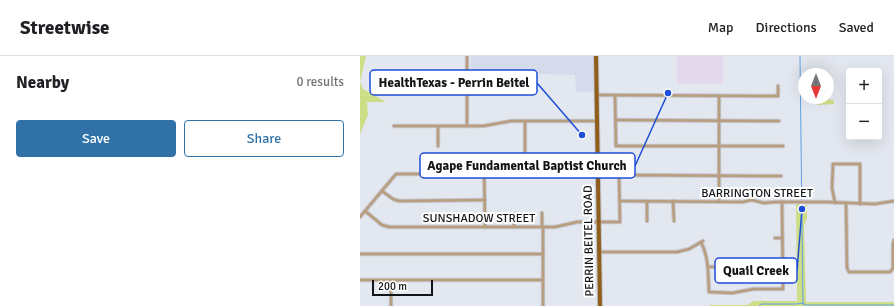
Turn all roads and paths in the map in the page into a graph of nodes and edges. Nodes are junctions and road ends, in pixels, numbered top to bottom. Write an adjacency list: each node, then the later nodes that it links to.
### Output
1 (468, 56): 14 (street)
2 (596, 56): 5 (main road, PERRIN BEITEL ROAD)
3 (778, 86): 6 (street)
4 (615, 95): 5 (street); 6 (street); 7 (street)
5 (597, 96): 9 (main road, PERRIN BEITEL ROAD)
6 (719, 96): 10 (street)
7 (616, 120): 10 (street); 16 (street)
8 (525, 121): 9 (street); 14 (street); 19 (street)
9 (597, 121): 19 (main road, PERRIN BEITEL ROAD)
10 (719, 121): 11 (street); 16 (street)
11 (779, 121)
12 (394, 126): 13 (street)
13 (438, 126): 14 (street); 15 (street)
14 (467, 126)
15 (438, 146)
16 (719, 146): 17 (street); 21 (street)
17 (782, 146)
18 (484, 160): 20 (street)
19 (598, 164): 40 (main road, PERRIN BEITEL ROAD)
20 (484, 174): 23 (street); 24 (street)
21 (719, 176): 22 (street); 26 (street); 29 (street)
22 (781, 176)
23 (382, 190): 24 (street); 34 (street)
24 (485, 200): 41 (street)
25 (894, 200): 33 (street, BARRINGTON STREET)
26 (620, 201): 27 (street, BARRINGTON STREET); 40 (street, SUNSHADOW STREET)
27 (647, 201): 28 (street, BARRINGTON STREET); 38 (street)
28 (673, 201): 29 (street, BARRINGTON STREET); 39 (street)
29 (719, 201): 30 (street, BARRINGTON STREET)
30 (782, 202): 31 (street, BARRINGTON STREET); 45 (street)
31 (835, 203): 32 (street, BARRINGTON STREET); 33 (street)
32 (846, 203): 33 (street, BARRINGTON STREET); 46 (street)
33 (860, 204)
34 (365, 211): 37 (street); 41 (street, SUNSHADOW STREET)
35 (542, 213): 43 (street)
36 (514, 214): 42 (street)
37 (360, 217)
38 (647, 221)
39 (674, 221)
40 (598, 222): 43 (street, SUNSHADOW STREET); 47 (main road, PERRIN BEITEL ROAD)
41 (485, 227): 42 (street, SUNSHADOW STREET)
42 (514, 227): 43 (street, SUNSHADOW STREET)
43 (542, 227): 49 (street)
44 (775, 238): 45 (street)
45 (782, 238): 50 (street)
46 (894, 240)
47 (599, 252): 51 (street); 57 (main road, PERRIN BEITEL ROAD)
48 (360, 254): 49 (street)
49 (543, 254): 54 (street)
50 (783, 264): 51 (street); 51 (street)
51 (708, 267)
52 (360, 280): 53 (street)
53 (391, 280): 54 (street); 55 (street)
54 (543, 280): 56 (street)
55 (391, 306)
56 (543, 306)
57 (600, 306)

